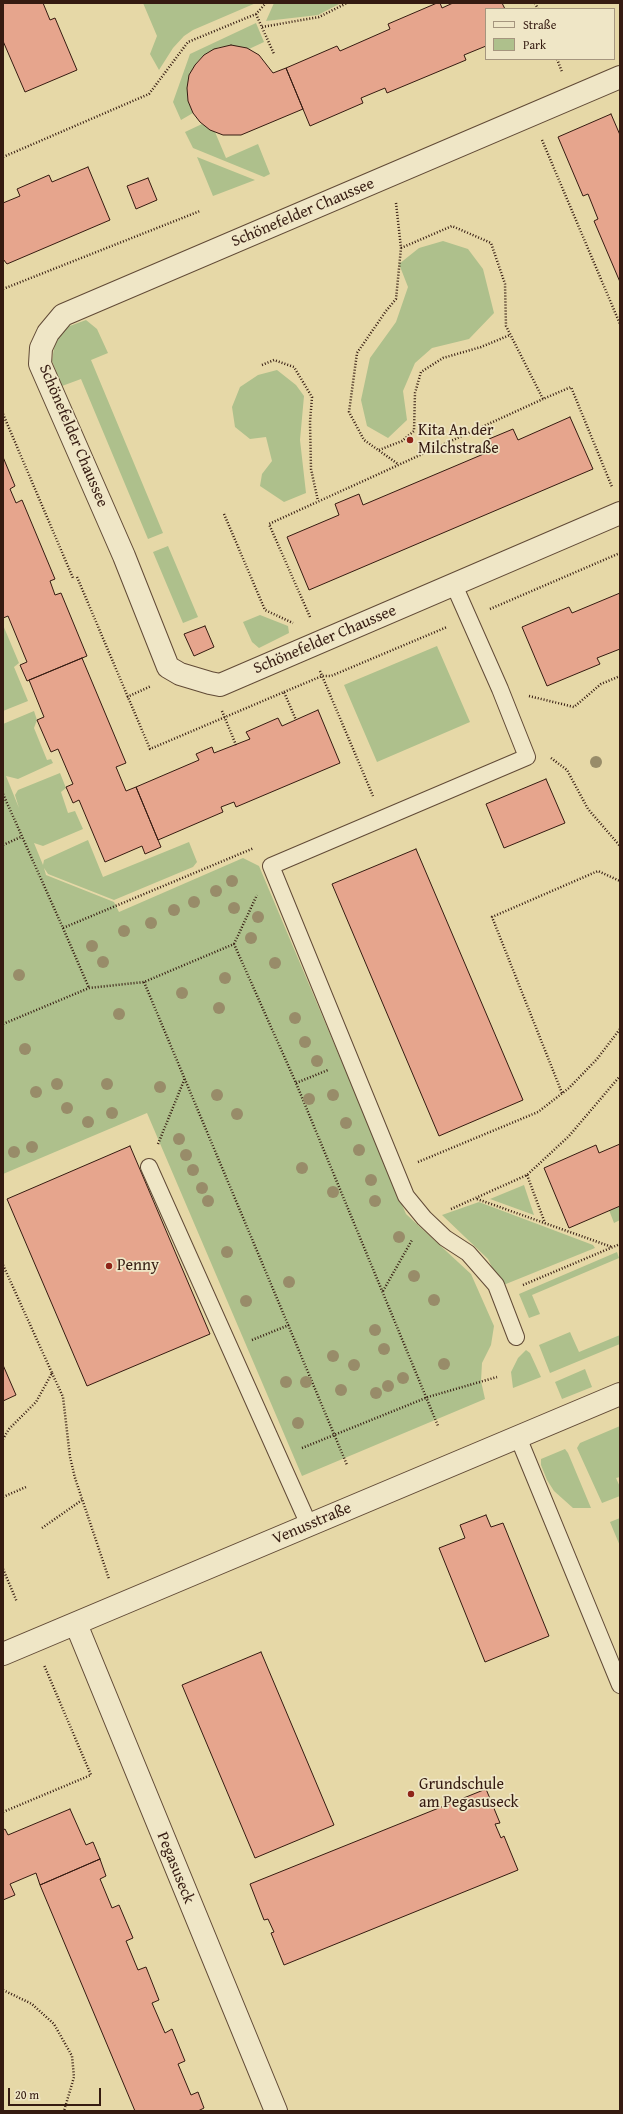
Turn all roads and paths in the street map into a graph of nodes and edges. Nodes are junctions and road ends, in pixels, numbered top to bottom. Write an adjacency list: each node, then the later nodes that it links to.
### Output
1 (266, 3): 3 (path)
2 (347, 3): 4 (path)
3 (256, 14): 4 (path); 8 (path)
4 (262, 27): 5 (path)
5 (274, 54)
6 (620, 77): 7 (street, Schönefelder Chaussee)
7 (532, 115): 13 (path); 26 (street, Schönefelder Chaussee)
8 (3, 157)
9 (396, 201): 11 (path)
10 (200, 211): 12 (path)
11 (401, 248): 14 (path); 18 (path)
12 (3, 289)
13 (620, 324)
14 (510, 335): 16 (path); 18 (path)
15 (262, 364): 21 (path)
16 (542, 399): 19 (path); 20 (path)
17 (3, 414): 24 (path)
18 (379, 450): 19 (path)
19 (399, 464): 21 (path)
20 (614, 493)
21 (318, 501): 26 (path)
22 (620, 513): 25 (street, Schönefelder Chaussee)
23 (224, 514): 26 (path)
24 (73, 578)
25 (454, 585): 26 (street, Schönefelder Chaussee); 28 (lane)
26 (315, 639): 31 (path)
27 (620, 676): 28 (path)
28 (500, 689): 29 (lane)
29 (526, 757): 31 (lane); 34 (path)
30 (3, 794): 32 (path)
31 (382, 818): 35 (lane)
32 (22, 837): 33 (path); 37 (path)
33 (3, 845)
34 (620, 846)
35 (271, 866): 37 (path); 38 (path); 43 (lane)
36 (620, 881): 47 (path)
37 (63, 928): 40 (path)
38 (234, 944): 39 (path); 46 (path)
39 (144, 982): 40 (path); 45 (path)
40 (89, 988): 41 (path)
41 (3, 1024)
42 (620, 1029): 47 (path)
43 (350, 1060): 46 (path); 49 (lane)
44 (620, 1076): 50 (path)
45 (185, 1078): 48 (path); 59 (path)
46 (296, 1083): 57 (path)
47 (562, 1094): 49 (path)
48 (149, 1167): 61 (lane)
49 (396, 1172): 52 (lane)
50 (527, 1175): 51 (path); 53 (path)
51 (477, 1198): 52 (path); 53 (path)
52 (424, 1218): 57 (path); 58 (lane)
53 (544, 1223): 55 (path)
54 (620, 1244): 55 (path)
55 (612, 1248): 58 (path)
56 (3, 1265): 62 (path)
57 (383, 1291): 65 (path)
58 (499, 1295): 60 (lane)
59 (289, 1325): 61 (path); 67 (path)
60 (516, 1337)
61 (230, 1349): 70 (lane)
62 (52, 1373): 69 (path); 74 (path)
63 (497, 1377): 65 (path)
64 (620, 1394): 68 (street, Venusstraße)
65 (428, 1397): 66 (path); 67 (path)
66 (438, 1426)
67 (335, 1436): 70 (path); 71 (path)
68 (518, 1437): 75 (street, Venusstraße); 83 (lane)
69 (3, 1438)
70 (280, 1457): 75 (lane)
71 (347, 1465)
72 (26, 1487): 73 (path)
73 (3, 1497)
74 (82, 1500): 76 (path); 78 (path)
75 (309, 1525): 80 (street, Venusstraße)
76 (42, 1528)
77 (3, 1569): 79 (path)
78 (111, 1585)
79 (17, 1602)
80 (76, 1624): 81 (street, Venusstraße); 87 (street, Pegasuseck)
81 (3, 1654)
82 (43, 1664): 84 (path)
83 (620, 1685)
84 (3, 1812)
85 (3, 1990): 86 (path)
86 (64, 2111)
87 (276, 2111)

